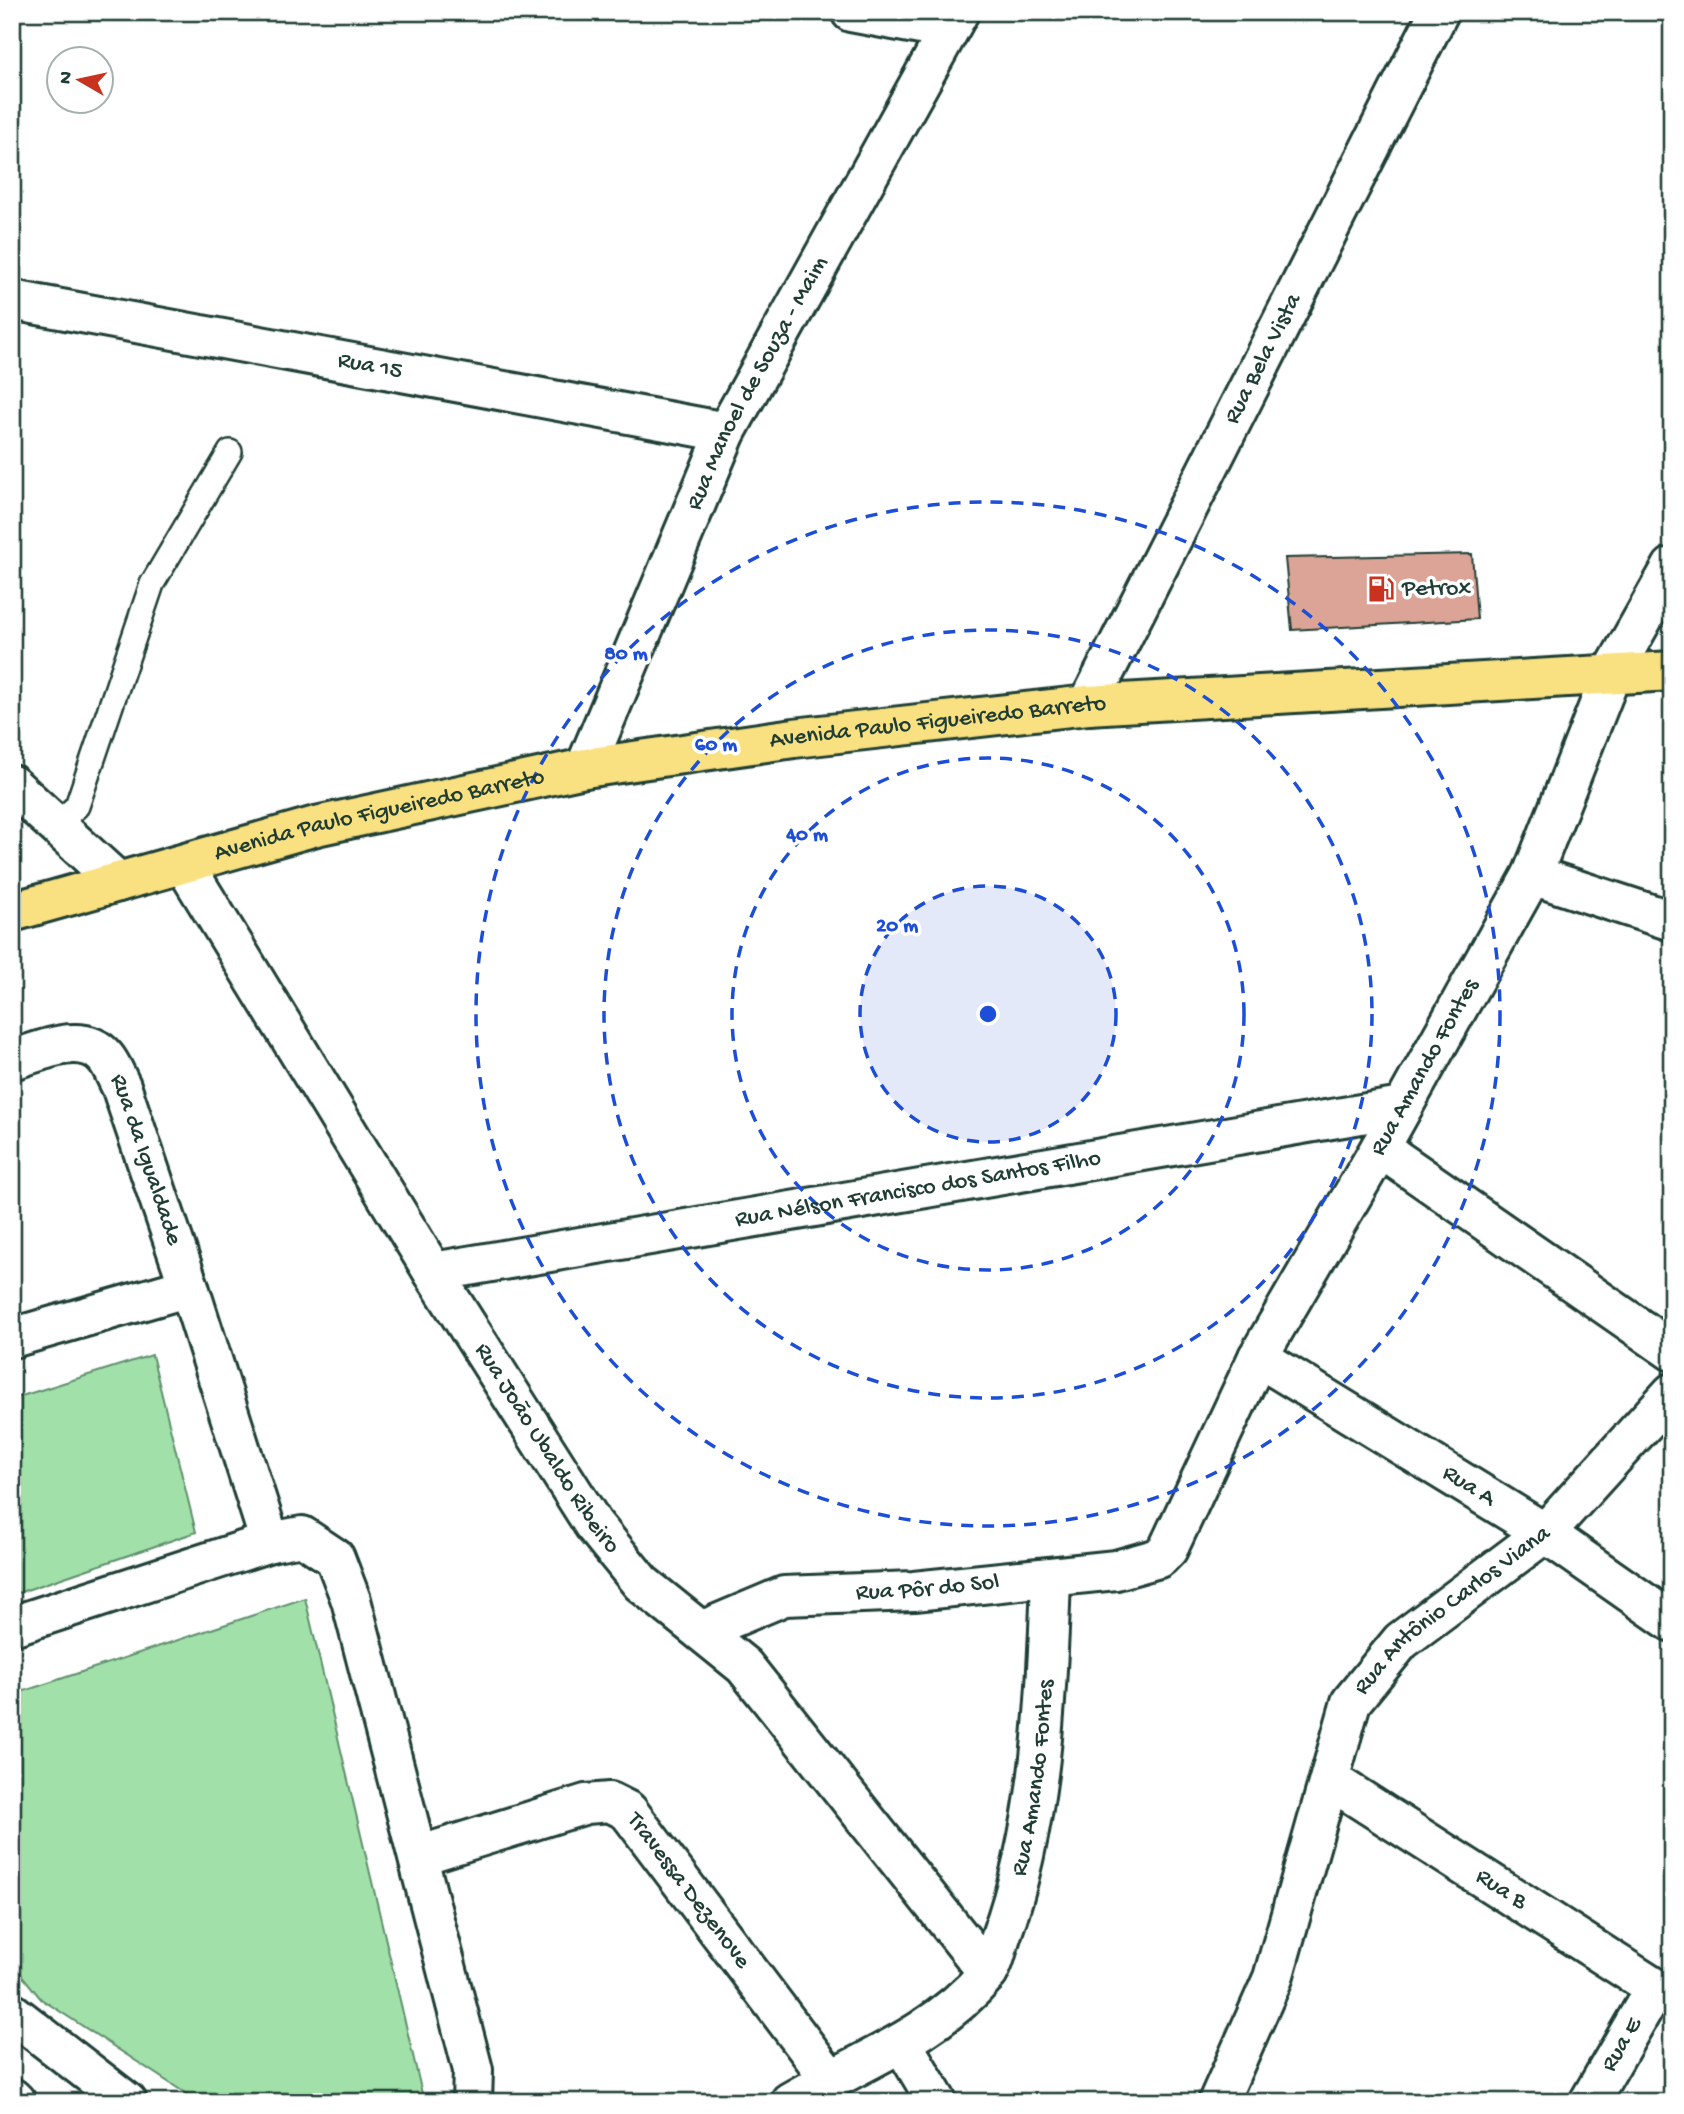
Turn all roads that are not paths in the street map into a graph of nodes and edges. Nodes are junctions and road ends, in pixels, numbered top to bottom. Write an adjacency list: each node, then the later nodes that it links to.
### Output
1 (851, 12): 3 (street)
2 (1439, 12): 10 (street, Rua Bela Vista)
3 (953, 21): 5 (street, Rua Manoel de Souza - Maim)
4 (12, 300): 5 (street, Rua 15)
5 (726, 432): 11 (street, Rua Manoel de Souza - Maim)
6 (230, 452): 13 (lane)
7 (1672, 567): 9 (street, Rua Amando Fontes)
8 (1672, 671): 9 (main road, Avenida Paulo Figueiredo Barreto)
9 (1611, 675): 10 (main road, Avenida Paulo Figueiredo Barreto); 15 (street, Rua Amando Fontes)
10 (1088, 705): 11 (main road, Avenida Paulo Figueiredo Barreto)
11 (585, 768): 14 (main road, Avenida Paulo Figueiredo Barreto)
12 (12, 785): 13 (street)
13 (55, 825): 16 (street)
14 (184, 864): 16 (main road, Avenida Paulo Figueiredo Barreto); 22 (street, Rua João Ubaldo Ribeiro)
15 (1532, 875): 18 (street); 20 (street, Rua Amando Fontes)
16 (117, 881): 17 (main road, Avenida Paulo Figueiredo Barreto)
17 (12, 912)
18 (1672, 921)
19 (12, 1060): 23 (street, Rua da Igualdade)
20 (1402, 1107): 21 (street, Rua Amando Fontes); 22 (street, Rua Nélson Francisco dos Santos Filho)
21 (1380, 1148): 25 (street); 26 (street, Rua Amando Fontes)
22 (433, 1272): 34 (street, Rua João Ubaldo Ribeiro)
23 (190, 1287): 24 (street); 29 (street, Rua da Igualdade)
24 (12, 1338)
25 (1672, 1351)
26 (1258, 1357): 28 (street, Rua A); 30 (street, Rua Amando Fontes)
27 (1672, 1394): 28 (street, Rua Antônio Carlos Viana)
28 (1545, 1533): 32 (street, Rua A); 35 (street, Rua Antônio Carlos Viana)
29 (270, 1542): 33 (street); 36 (street)
30 (1158, 1558): 31 (street, Rua Pôr do Sol)
31 (1051, 1578): 34 (street, Rua Pôr do Sol); 37 (street, Rua Amando Fontes)
32 (1672, 1622)
33 (12, 1626)
34 (701, 1631): 37 (street, Rua João Ubaldo Ribeiro)
35 (1330, 1780): 38 (street, Rua B); 46 (street, Rua Antônio Carlos Viana)
36 (418, 1856): 41 (street, Travessa Dezenove); 43 (street)
37 (988, 1973): 40 (street)
38 (1663, 1994): 47 (street, Rua E)
39 (12, 2012): 42 (street)
40 (903, 2045): 41 (street); 45 (street)
41 (831, 2080): 44 (street)
42 (127, 2102)
43 (472, 2102)
44 (790, 2102)
45 (937, 2102)
46 (1218, 2102)
47 (1589, 2102)

